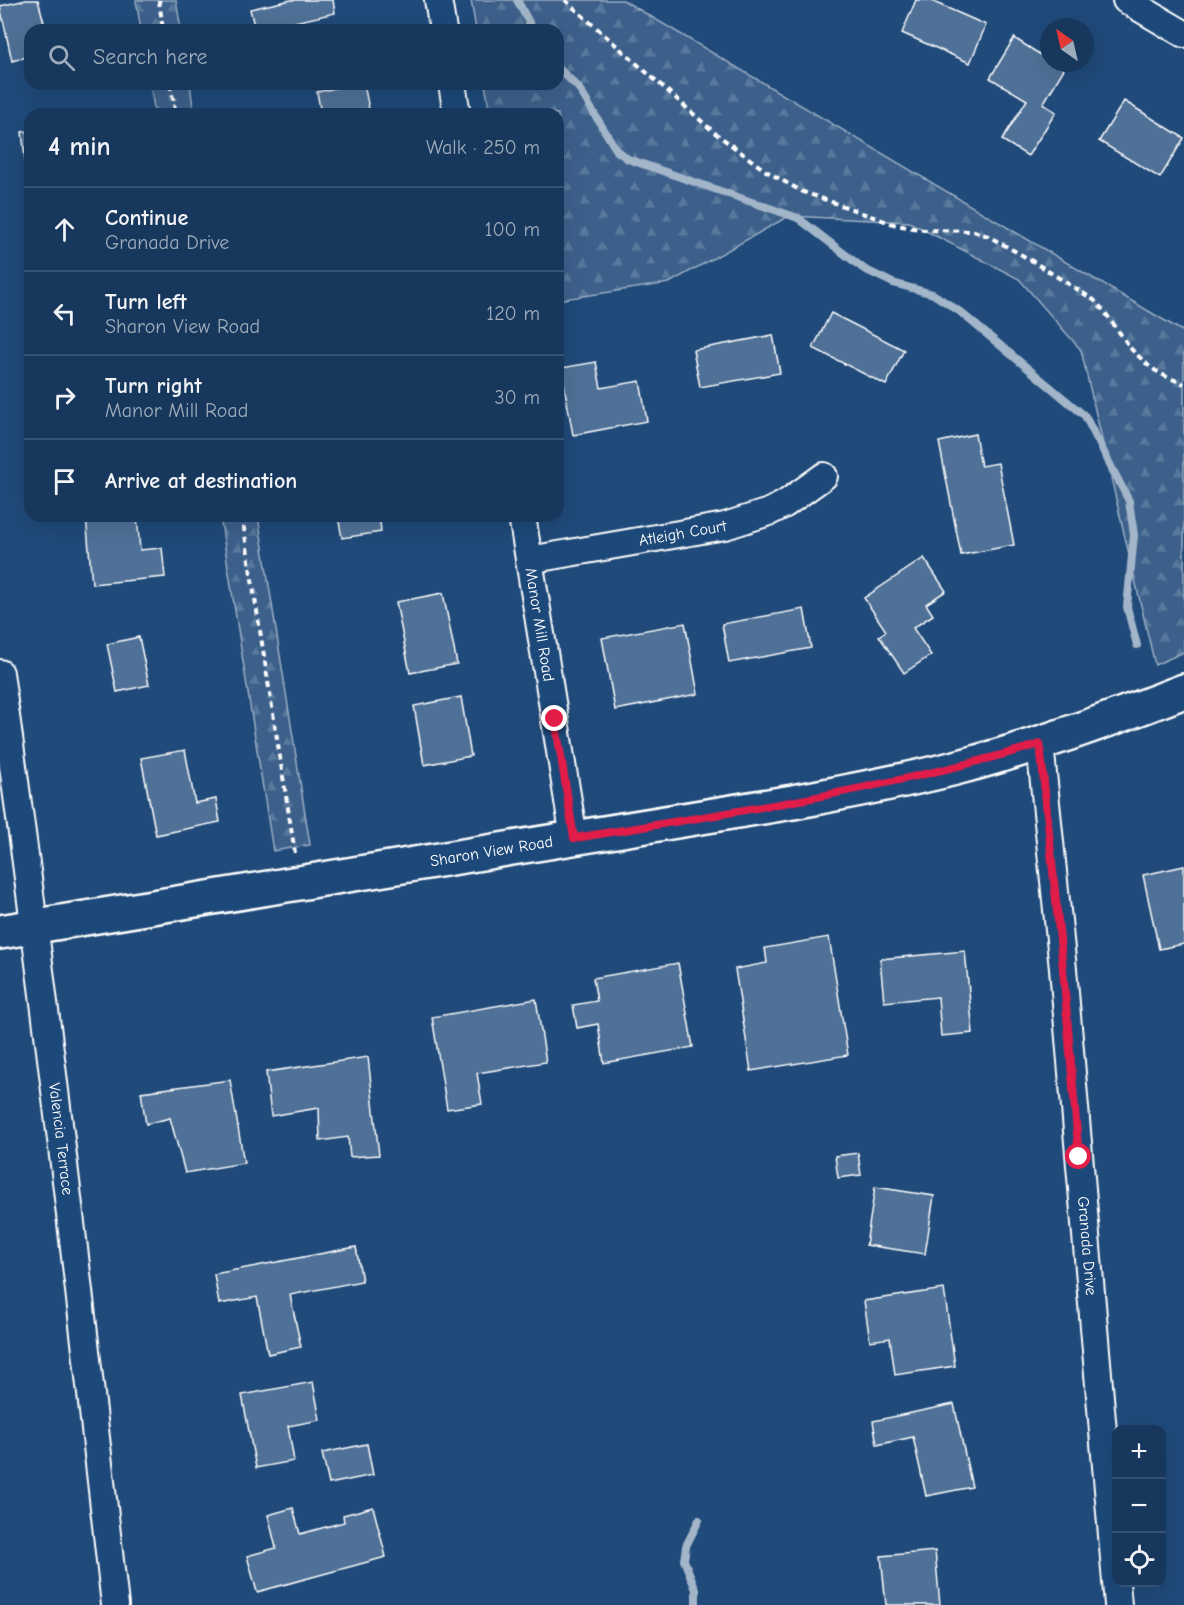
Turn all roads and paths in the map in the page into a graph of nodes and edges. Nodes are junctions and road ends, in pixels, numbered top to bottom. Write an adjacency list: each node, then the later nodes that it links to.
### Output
1 (159, 0): 5 (path)
2 (438, 0): 6 (street)
3 (565, 0): 12 (path)
4 (1126, 0): 7 (street)
5 (161, 24)
6 (442, 24)
7 (1184, 34)
8 (171, 90): 10 (path)
9 (453, 90): 11 (street)
10 (175, 108)
11 (456, 108)
12 (1184, 384)
13 (824, 476): 16 (street, Atleigh Court)
14 (243, 522): 21 (path)
15 (523, 522): 16 (street, Manor Mill Road)
16 (529, 560): 20 (street, Manor Mill Road)
17 (0, 673): 22 (street, Valencia Terrace)
18 (1184, 692): 19 (street, Sharon View Road)
19 (1040, 744): 20 (street, Sharon View Road); 25 (street, Granada Drive)
20 (574, 838): 21 (street, Sharon View Road)
21 (300, 883): 22 (street, Sharon View Road)
22 (36, 926): 23 (street, Sharon View Road); 24 (street, Valencia Terrace)
23 (0, 932)
24 (114, 1605)
25 (1118, 1605)

